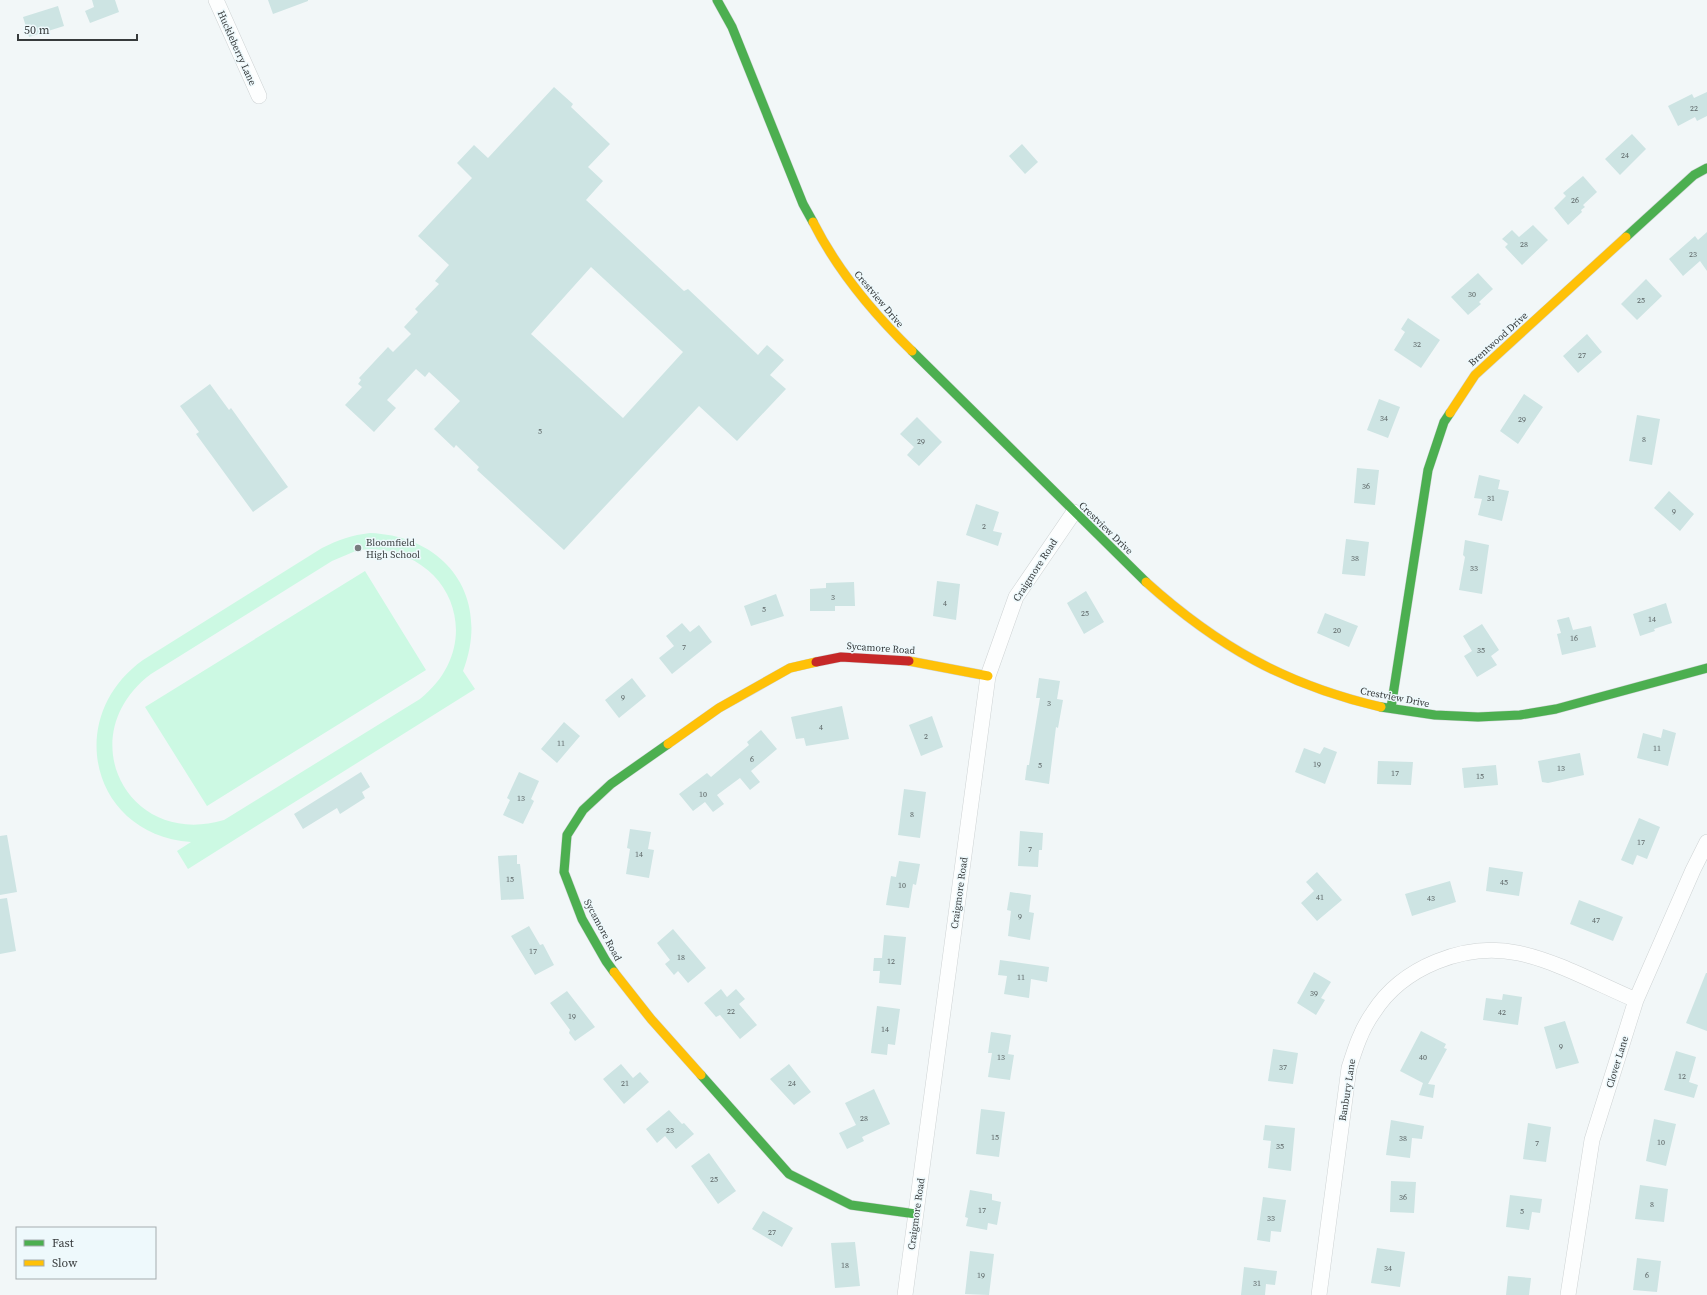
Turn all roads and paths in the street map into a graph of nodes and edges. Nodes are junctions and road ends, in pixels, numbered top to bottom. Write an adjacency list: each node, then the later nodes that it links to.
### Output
1 (216, 0): 3 (street, Huckleberry Lane)
2 (717, 0): 5 (street, Crestview Drive)
3 (259, 96)
4 (1707, 168): 8 (street, Brentwood Drive)
5 (1074, 512): 7 (street, Craigmore Road); 8 (street, Crestview Drive)
6 (1705, 674): 8 (street, Crestview Drive)
7 (988, 676): 11 (street, Craigmore Road); 11 (street, Sycamore Road)
8 (1391, 708)
9 (1707, 842): 10 (street, Clover Lane)
10 (1636, 1000): 13 (street, Banbury Lane); 14 (street, Clover Lane)
11 (916, 1214): 12 (street, Craigmore Road)
12 (905, 1295)
13 (1319, 1295)
14 (1568, 1295)

